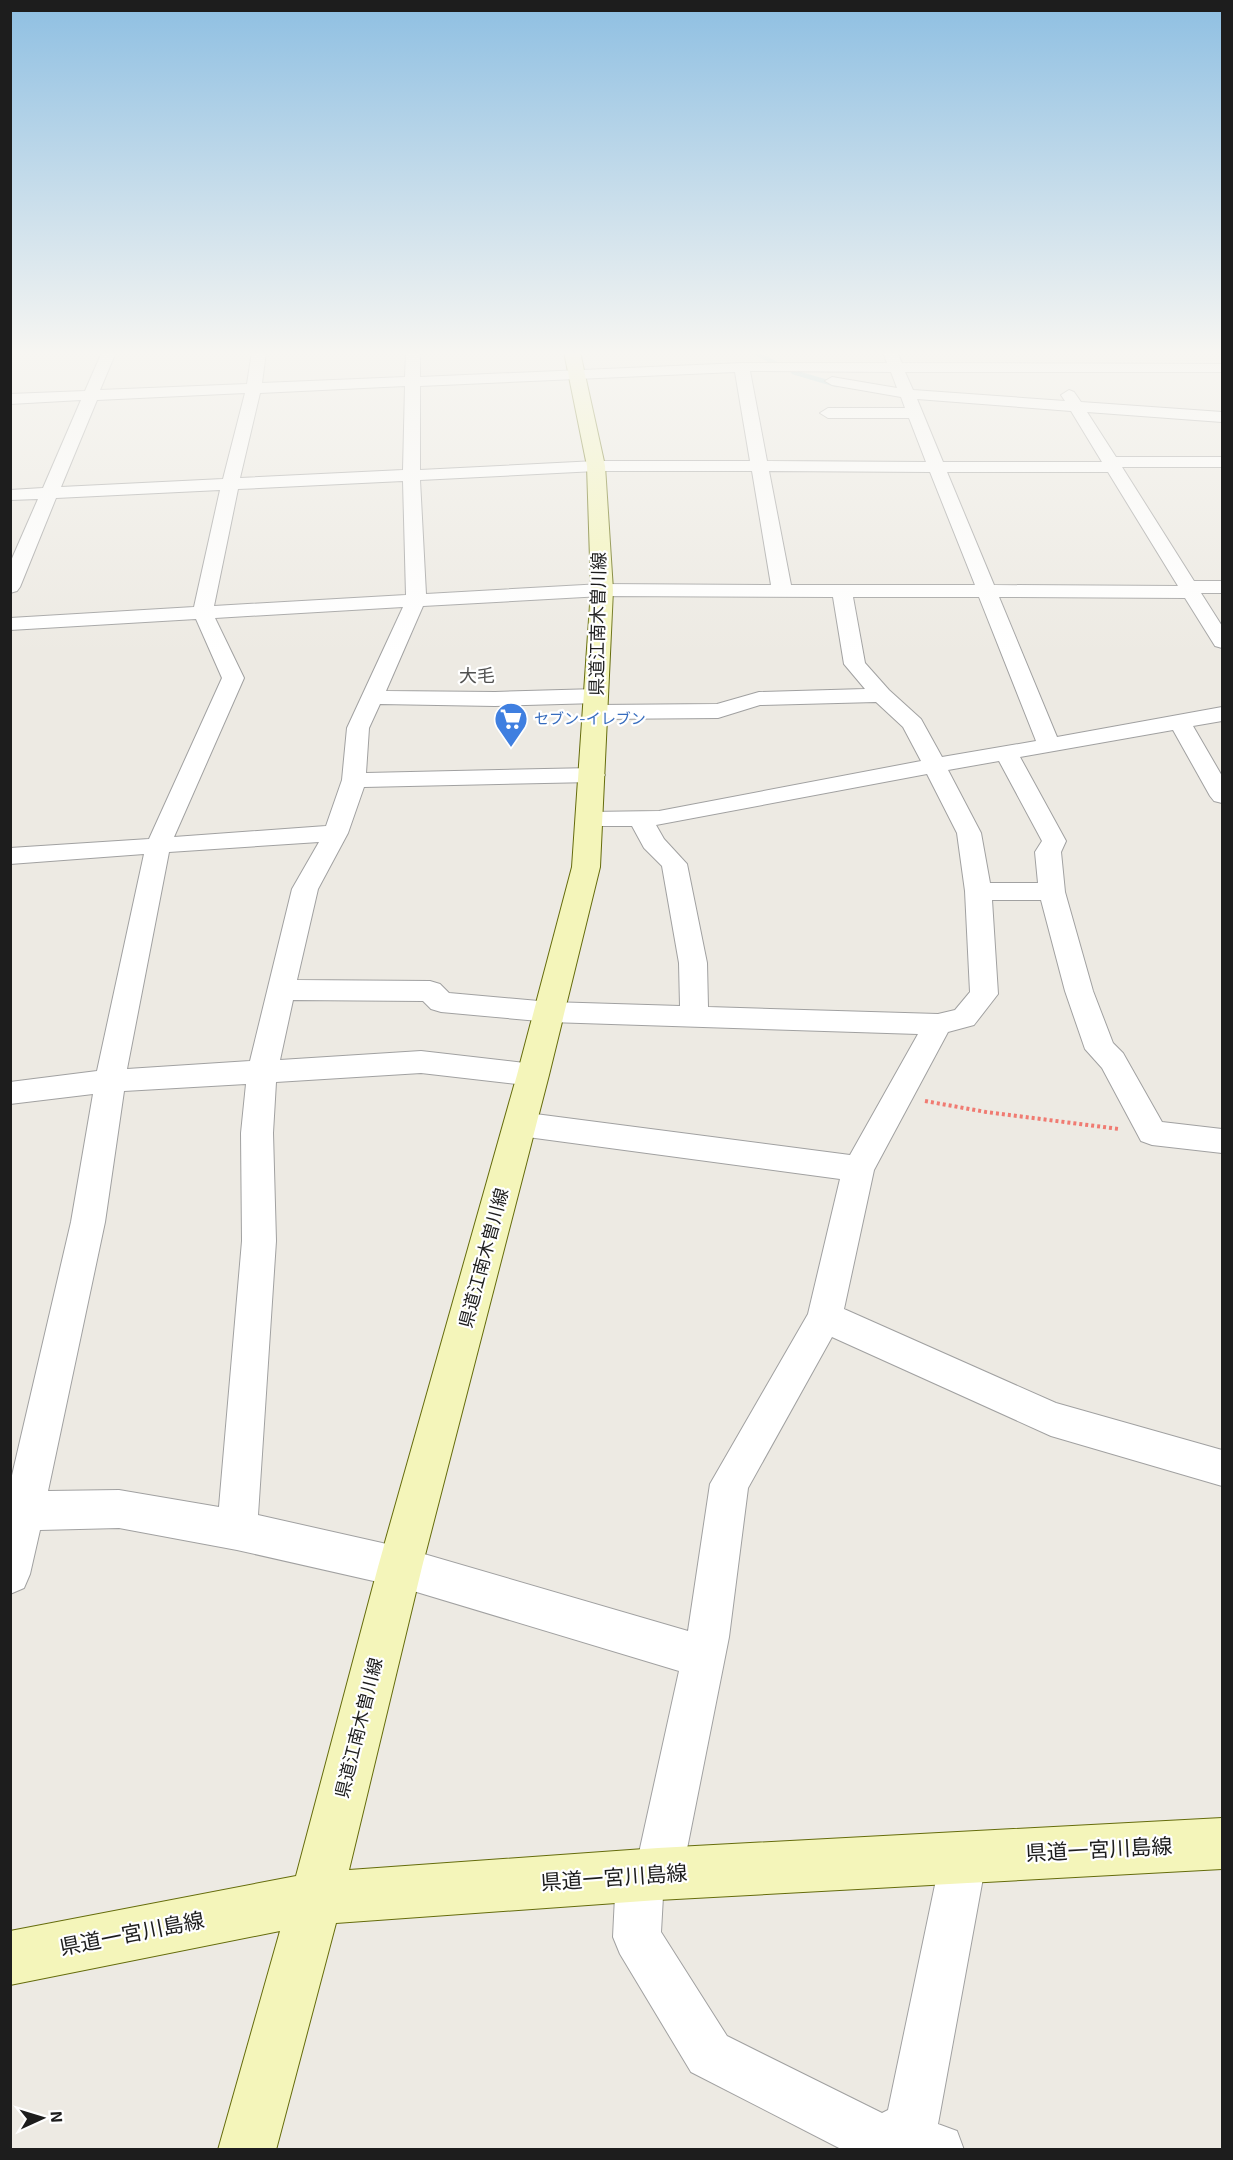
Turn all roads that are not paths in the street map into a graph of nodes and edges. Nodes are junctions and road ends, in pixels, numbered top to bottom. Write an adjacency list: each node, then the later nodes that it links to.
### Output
1 (68, 453): 15 (street)
2 (238, 453): 14 (street)
3 (411, 453): 13 (street)
4 (594, 453): 10 (main road, 県道江南木曽川線)
5 (757, 453): 12 (street)
6 (930, 453): 11 (street)
7 (1105, 453): 9 (street)
8 (1222, 462): 9 (street)
9 (1112, 464): 11 (street); 20 (street)
10 (597, 466): 12 (street); 13 (street); 19 (main road, 県道江南木曽川線)
11 (935, 466): 12 (street); 22 (street)
12 (759, 467): 21 (street)
13 (411, 475): 14 (street); 24 (street)
14 (230, 484): 15 (street); 25 (street)
15 (51, 493): 16 (street); 17 (street)
16 (10, 495)
17 (10, 587)
18 (1222, 587): 20 (street)
19 (602, 590): 21 (street); 24 (street); 30 (main road, 県道江南木曽川線)
20 (1190, 590): 22 (street); 27 (street)
21 (782, 591): 23 (street)
22 (986, 591): 23 (street); 33 (street)
23 (842, 592): 28 (street)
24 (416, 600): 25 (street); 29 (street)
25 (203, 613): 26 (street); 42 (street)
26 (10, 624)
27 (1222, 642)
28 (880, 695): 30 (street); 35 (street)
29 (372, 697): 30 (street); 37 (street)
30 (597, 704): 36 (main road, 県道江南木曽川線)
31 (1222, 714): 32 (street)
32 (1180, 722): 33 (street); 38 (street)
33 (1048, 745): 34 (street)
34 (1006, 753): 35 (street); 45 (street)
35 (933, 765): 40 (street); 44 (street)
36 (593, 775): 37 (street); 39 (main road, 県道江南木曽川線)
37 (354, 780): 41 (street)
38 (1222, 796)
39 (589, 819): 40 (street); 47 (main road, 県道江南木曽川線)
40 (641, 819): 48 (street)
41 (336, 833): 42 (street); 46 (street)
42 (158, 845): 43 (street); 52 (street)
43 (10, 856)
44 (978, 891): 45 (street); 49 (street)
45 (1052, 892): 55 (street)
46 (280, 990): 47 (street); 50 (street)
47 (550, 1012): 48 (street); 51 (main road, 県道江南木曽川線)
48 (694, 1018): 49 (street)
49 (938, 1024): 56 (street)
50 (262, 1072): 51 (street); 52 (street); 60 (street)
51 (533, 1075): 54 (main road, 県道江南木曽川線)
52 (110, 1081): 53 (street); 59 (street)
53 (10, 1093)
54 (520, 1124): 56 (street); 61 (main road, 県道江南木曽川線)
55 (1222, 1141)
56 (858, 1169): 57 (street)
57 (825, 1317): 58 (street); 63 (street)
58 (1222, 1468)
59 (17, 1510): 60 (street); 62 (street)
60 (237, 1530): 61 (street)
61 (400, 1567): 63 (street); 67 (main road, 県道江南木曽川線)
62 (10, 1574)
63 (703, 1657): 66 (street)
64 (1222, 1844): 65 (main road, 県道一宮川島線)
65 (964, 1856): 66 (main road, 県道一宮川島線); 69 (street)
66 (649, 1875): 67 (main road, 県道一宮川島線); 69 (street)
67 (316, 1898): 68 (main road, 県道一宮川島線); 70 (main road, 県道江南木曽川線)
68 (10, 1958)
69 (897, 2143)
70 (247, 2150)

